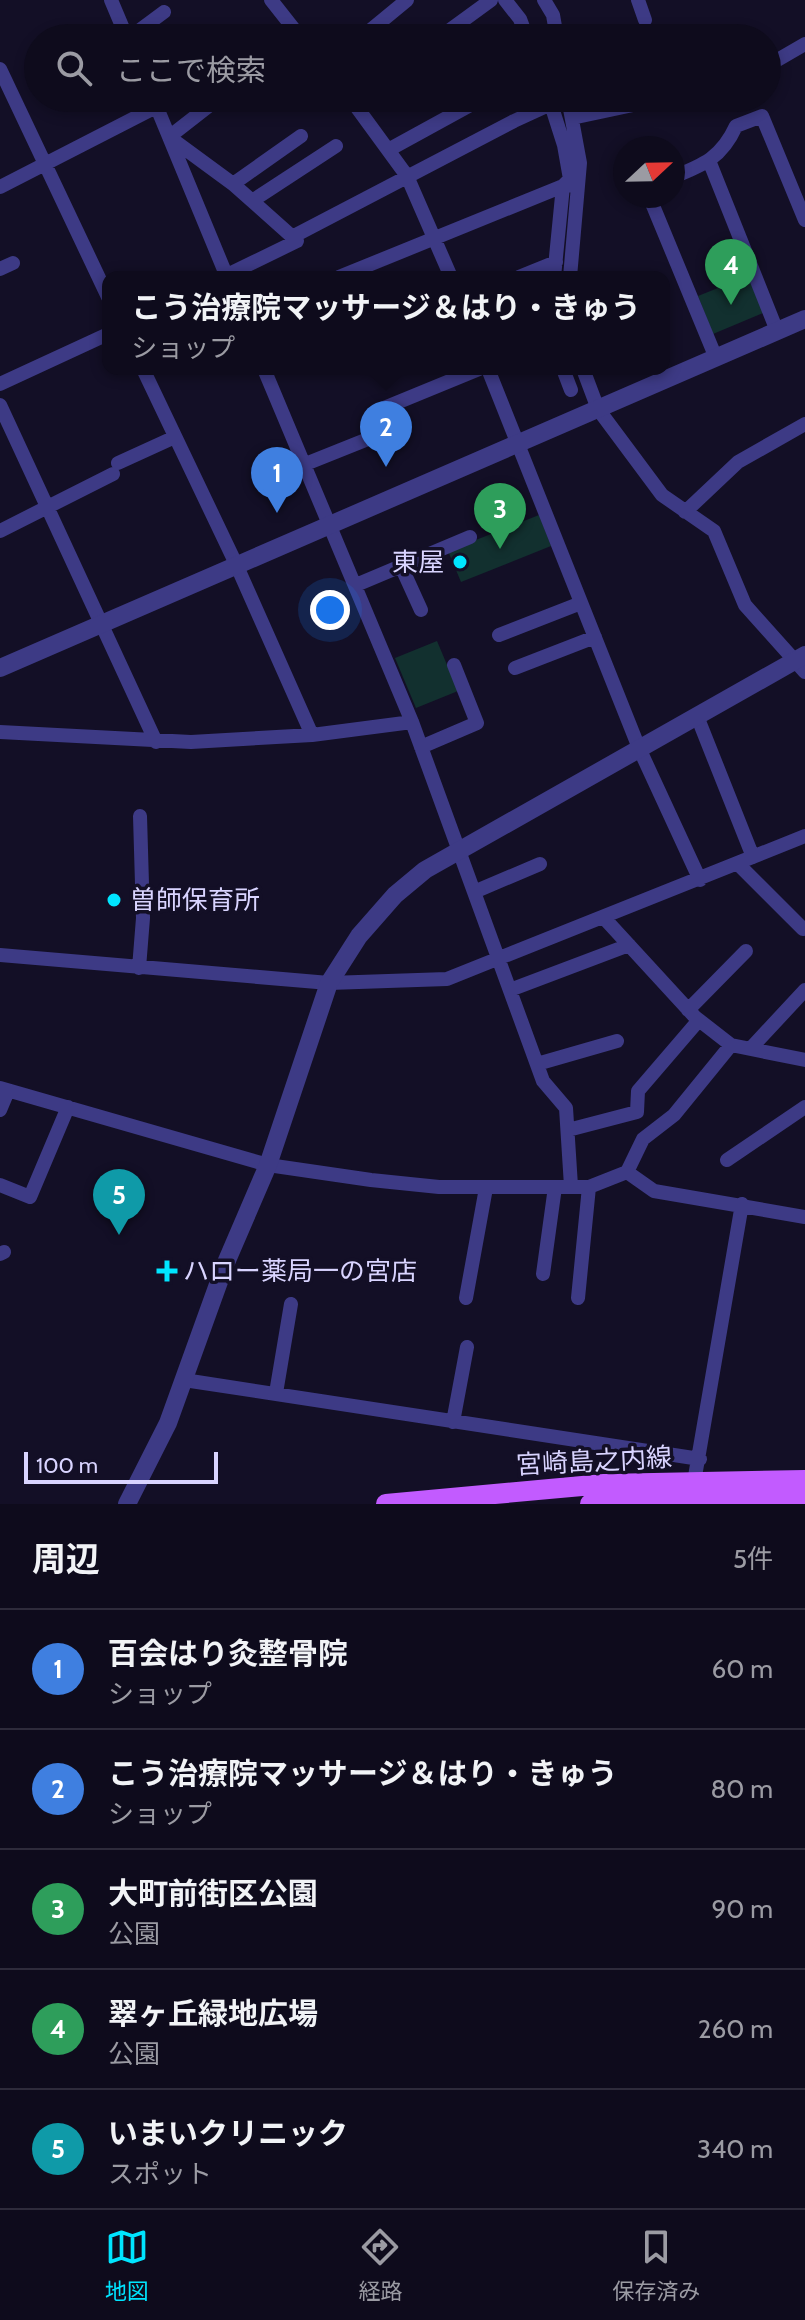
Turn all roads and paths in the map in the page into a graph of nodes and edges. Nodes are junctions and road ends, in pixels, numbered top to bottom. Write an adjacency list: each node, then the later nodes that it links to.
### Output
1 (111, 0): 10 (street)
2 (271, 0): 12 (street)
3 (407, 0): 13 (street)
4 (491, 0): 14 (street)
5 (505, 0): 15 (street)
6 (544, 0): 16 (street)
7 (638, 0): 9 (street)
8 (164, 12): 11 (street)
9 (645, 20)
10 (122, 24)
11 (147, 24)
12 (288, 24)
13 (378, 24)
14 (458, 24)
15 (522, 24)
16 (555, 24)
17 (805, 44): 18 (street)
18 (781, 58)
19 (0, 69): 35 (street)
20 (137, 112): 35 (street)
21 (158, 112): 31 (street)
22 (201, 112): 31 (street)
23 (361, 112): 33 (street)
24 (457, 112): 33 (street)
25 (529, 112): 37 (street)
26 (553, 112): 39 (street)
27 (571, 112): 29 (street)
28 (600, 112): 29 (street)
29 (572, 118): 39 (street)
30 (301, 136): 38 (street)
31 (169, 137): 38 (street); 47 (street)
32 (336, 146): 41 (street)
33 (390, 149): 37 (street)
34 (710, 163): 36 (street); 43 (street); 54 (street)
35 (44, 165): 40 (street); 52 (street)
36 (685, 172)
37 (407, 176): 44 (street); 45 (street)
38 (233, 184): 41 (street)
39 (570, 185): 45 (street); 46 (street); 51 (street)
40 (0, 187)
41 (252, 201): 44 (street)
42 (654, 208): 56 (street)
43 (805, 220)
44 (292, 237): 48 (street)
45 (435, 238): 49 (street); 50 (street)
46 (555, 270)
47 (223, 271)
48 (235, 271)
49 (354, 271)
50 (449, 271)
51 (570, 271)
52 (102, 285)
53 (805, 319): 54 (street)
54 (777, 331): 56 (street)
55 (102, 337): 63 (street)
56 (716, 358): 67 (street)
57 (146, 375): 69 (street)
58 (266, 375): 72 (street)
59 (464, 375): 66 (street)
60 (490, 375): 71 (street)
61 (565, 375): 64 (street)
62 (585, 375): 67 (street)
63 (0, 384)
64 (571, 390)
65 (0, 405): 73 (street)
66 (384, 408)
67 (598, 409): 71 (street); 74 (street)
68 (805, 424): 74 (street)
69 (175, 437): 73 (street); 78 (street)
70 (373, 437): 72 (street)
71 (517, 443): 75 (street); 81 (street)
72 (303, 465): 75 (street)
73 (46, 507): 76 (street); 83 (street)
74 (685, 512): 86 (street)
75 (329, 526): 78 (street); 80 (street)
76 (0, 531)
77 (470, 537): 79 (street)
78 (236, 564): 83 (street); 93 (street)
79 (401, 566): 80 (street); 82 (street)
80 (356, 585): 91 (street)
81 (581, 603): 84 (street); 85 (street)
82 (421, 610)
83 (102, 623): 88 (street); 94 (street)
84 (499, 635)
85 (595, 637): 89 (street); 96 (street)
86 (802, 663): 90 (street)
87 (454, 665): 95 (street)
88 (0, 668)
89 (515, 668)
90 (697, 716): 96 (street); 100 (street)
91 (412, 722): 93 (street); 95 (street)
92 (0, 732): 94 (street)
93 (312, 735): 94 (street)
94 (156, 742)
95 (421, 747): 99 (street)
96 (639, 748): 99 (street); 103 (street)
97 (140, 816): 111 (street)
98 (805, 836): 100 (street)
99 (459, 849): 104 (street); 112 (street)
100 (753, 857): 102 (street)
101 (540, 864): 104 (street)
102 (738, 864): 103 (street); 106 (street)
103 (700, 880): 105 (street)
104 (474, 892): 110 (street)
105 (605, 919): 107 (street); 110 (street)
106 (803, 929)
107 (629, 945): 113 (street); 115 (street)
108 (746, 951): 115 (street)
109 (0, 955): 111 (street)
110 (498, 958): 112 (street); 113 (street)
111 (139, 968): 112 (street)
112 (329, 983): 127 (street)
113 (510, 990): 120 (street)
114 (805, 990): 118 (street)
115 (694, 1015): 117 (street); 125 (street)
116 (617, 1041): 120 (street)
117 (731, 1045): 118 (street); 128 (street)
118 (752, 1047): 119 (street)
119 (805, 1060)
120 (537, 1064): 125 (street)
121 (4, 1089): 122 (street); 124 (street)
122 (68, 1107): 127 (street); 129 (street)
123 (805, 1107): 126 (street)
124 (0, 1110)
125 (568, 1130): 130 (street)
126 (727, 1160)
127 (268, 1165): 133 (street); 141 (street)
128 (627, 1172): 132 (street); 134 (street)
129 (0, 1185)
130 (571, 1186): 131 (street); 132 (street)
131 (555, 1187): 133 (street); 136 (street)
132 (589, 1187): 138 (street)
133 (486, 1188): 137 (street)
134 (742, 1204): 135 (street); 144 (street)
135 (805, 1217)
136 (543, 1274)
137 (466, 1298)
138 (578, 1298)
139 (291, 1304): 142 (street)
140 (467, 1347): 143 (street)
141 (184, 1380): 142 (street); 148 (street)
142 (276, 1393): 143 (street)
143 (453, 1422): 144 (street)
144 (700, 1459): 146 (street)
145 (805, 1480): 146 (main road, 宮崎島之内線)
146 (691, 1496): 147 (main road, 宮崎島之内線); 149 (main road, 宮崎島之内線); 150 (main road, 宮崎島之内線)
147 (805, 1499)
148 (127, 1504)
149 (386, 1504)
150 (590, 1504)

